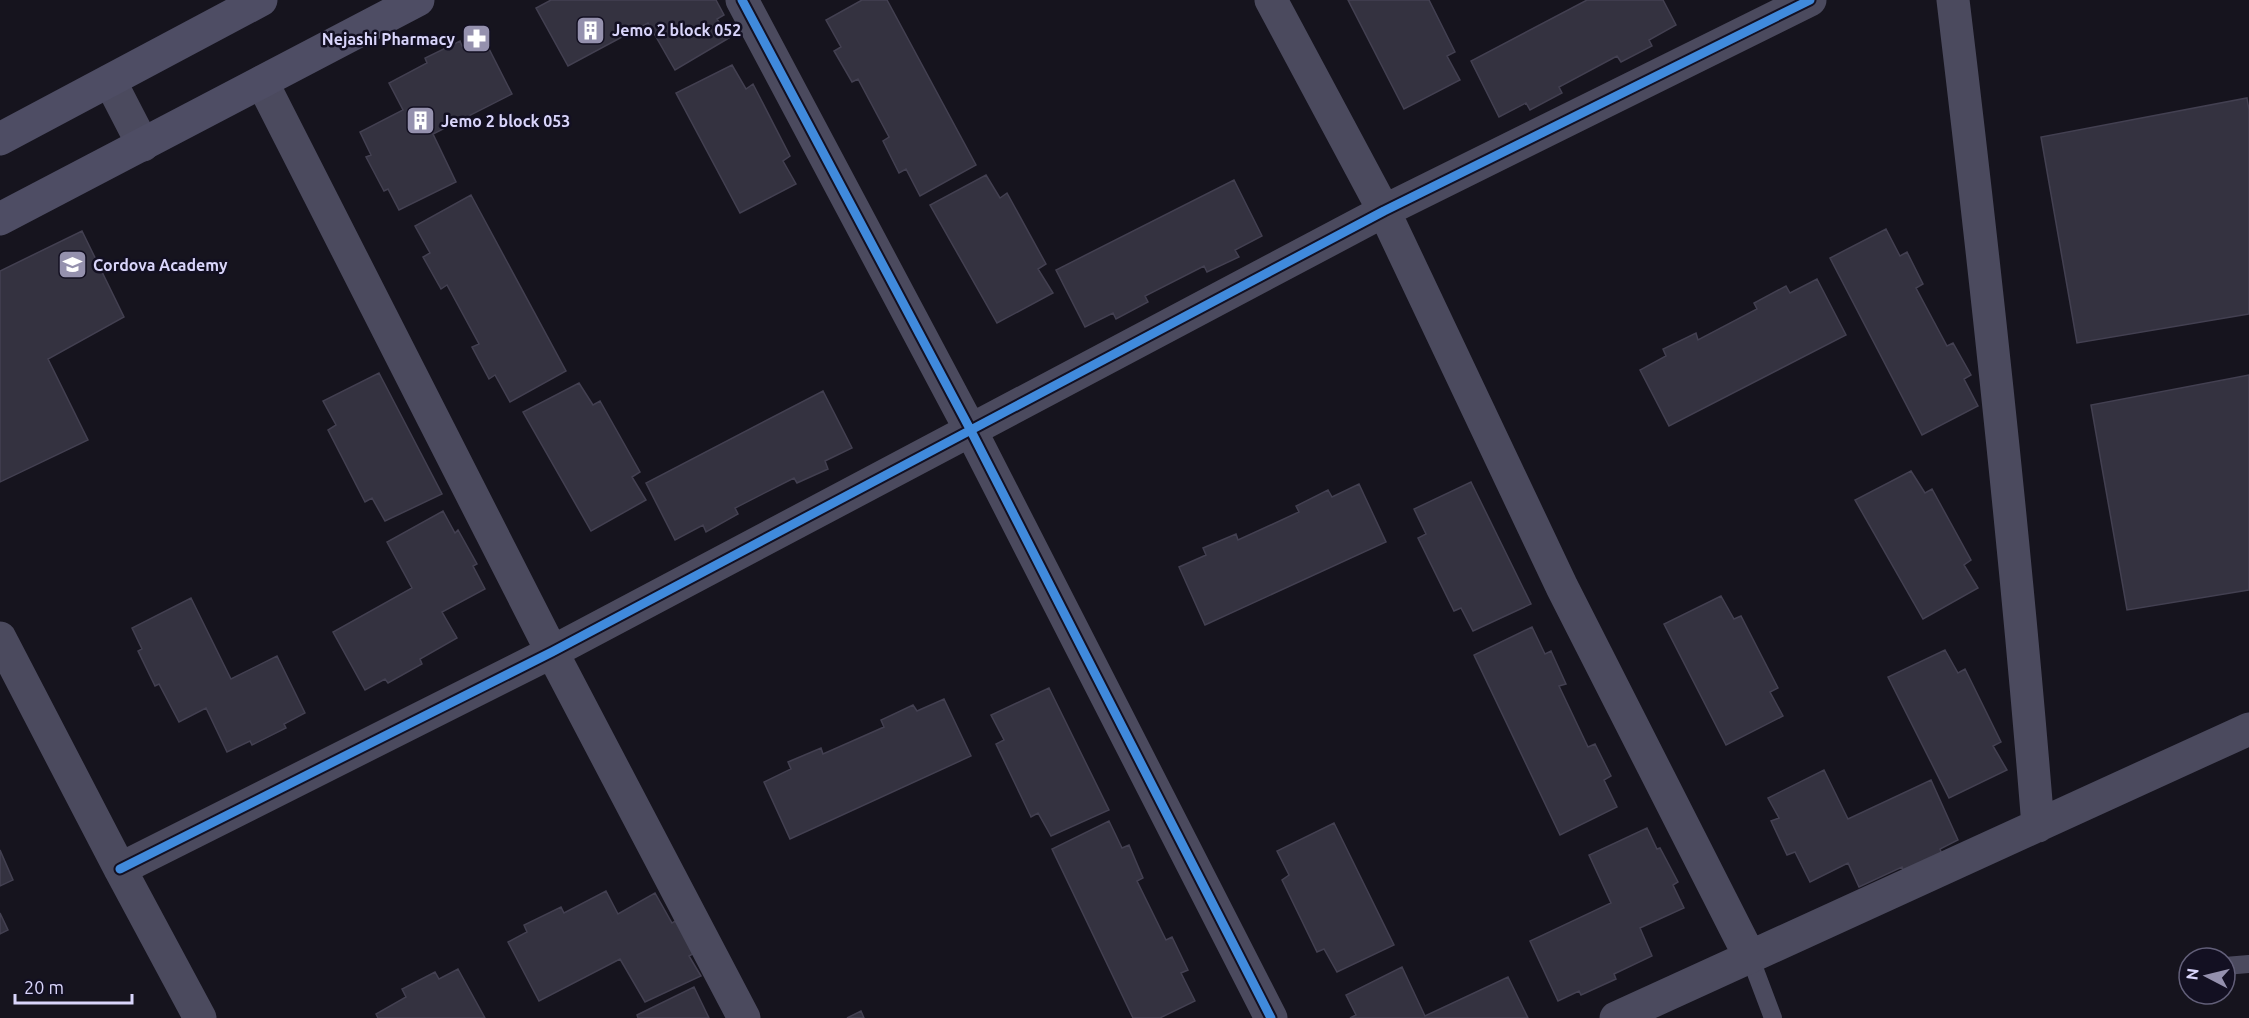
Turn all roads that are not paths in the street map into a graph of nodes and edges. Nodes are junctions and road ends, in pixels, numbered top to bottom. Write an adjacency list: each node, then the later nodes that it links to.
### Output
1 (418, 0): 8 (street)
2 (742, 0): 13 (street)
3 (1271, 0): 11 (street)
4 (1810, 0): 11 (street)
5 (1953, 0): 17 (street)
6 (243, 4): 7 (street)
7 (110, 81): 9 (street); 10 (street)
8 (262, 82): 10 (street); 15 (street)
9 (0, 139)
10 (143, 145): 12 (street)
11 (1384, 211): 13 (street); 19 (street)
12 (0, 219)
13 (970, 429): 15 (street); 22 (street)
14 (0, 638): 18 (street)
15 (552, 652): 18 (street); 21 (street)
16 (2249, 729): 17 (street)
17 (2038, 826): 19 (street)
18 (120, 869): 20 (street)
19 (1750, 957): 23 (street); 24 (lane)
20 (200, 1018)
21 (744, 1018)
22 (1271, 1018)
23 (1616, 1018)
24 (1773, 1018)

